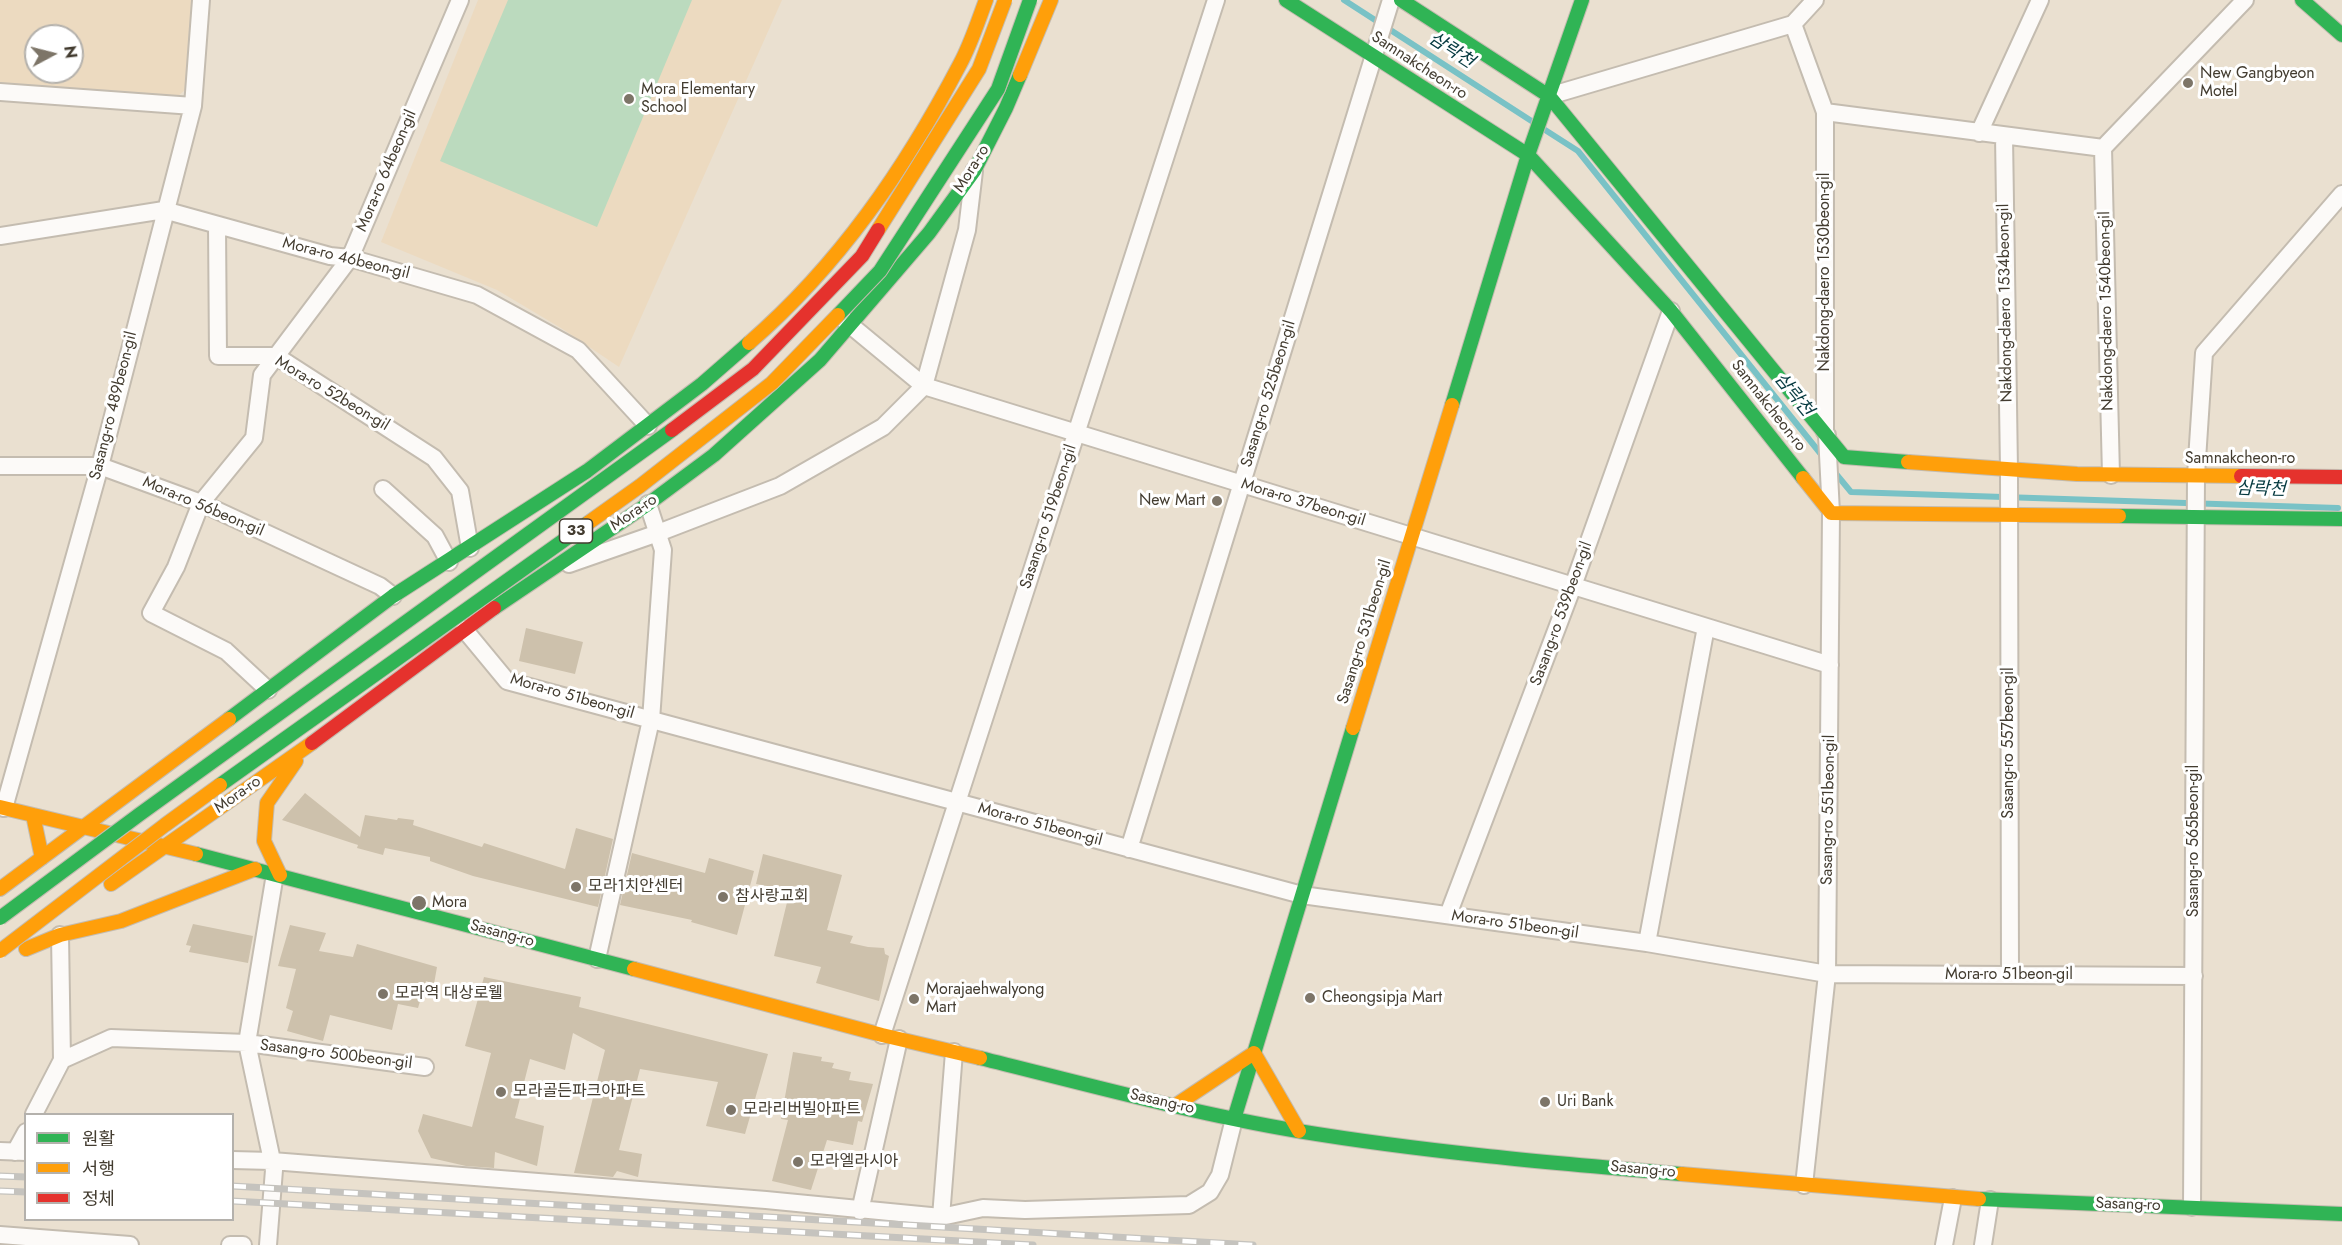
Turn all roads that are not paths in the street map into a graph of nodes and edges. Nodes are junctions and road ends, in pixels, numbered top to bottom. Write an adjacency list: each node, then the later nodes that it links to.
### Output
1 (201, 0): 21 (street, Sasang-ro 489beon-gil)
2 (460, 0): 32 (street, Mora-ro 64beon-gil)
3 (986, 0): 33 (main road)
4 (1005, 0): 81 (main road, 33, bridge)
5 (1030, 0): 83 (main road, Mora-ro / 33, bridge)
6 (1051, 0): 27 (main road, Mora-ro)
7 (1216, 0): 39 (street, Sasang-ro 519beon-gil)
8 (1286, 0): 18 (main road, Samnakcheon-ro)
9 (1401, 0): 20 (main road, Samnakcheon-ro)
10 (1582, 0): 20 (main road, Sasang-ro 531beon-gil)
11 (1815, 0): 16 (street)
12 (2040, 0): 23 (street)
13 (2245, 0): 25 (street)
14 (2302, 0): 17 (main road)
15 (1389, 6): 18 (street, Sasang-ro 525beon-gil)
16 (1793, 24): 20 (street); 22 (street, Nakdong-daero 1530beon-gil)
17 (2342, 35)
18 (1375, 49): 26 (main road, Samnakcheon-ro); 47 (street, Sasang-ro 525beon-gil)
19 (0, 92): 21 (street)
20 (1549, 96): 26 (main road, Sasang-ro 531beon-gil); 40 (main road, Samnakcheon-ro)
21 (193, 106): 29 (street, Sasang-ro 489beon-gil)
22 (1825, 112): 23 (street); 40 (street, Nakdong-daero 1530beon-gil)
23 (1979, 133): 24 (street)
24 (2004, 136): 25 (street); 44 (street, Nakdong-daero 1534beon-gil)
25 (2103, 148): 43 (street, Nakdong-daero 1540beon-gil)
26 (1528, 155): 34 (main road, Samnakcheon-ro); 56 (main road, Sasang-ro 531beon-gil)
27 (974, 171): 35 (main road, Mora-ro); 37 (street)
28 (2342, 194): 46 (street, Sasang-ro 565beon-gil)
29 (164, 210): 30 (street, Mora-ro 46beon-gil); 31 (street, Mora-ro 46beon-gil); 42 (street, Sasang-ro 489beon-gil)
30 (217, 225): 32 (street, Mora-ro 46beon-gil); 36 (street, Mora-ro 52beon-gil)
31 (0, 236)
32 (350, 258): 36 (street, Mora-ro 64beon-gil); 38 (street, Mora-ro 46beon-gil)
33 (807, 285): 35 (street, Mora-ro 37beon-gil); 38 (main road)
34 (1671, 311): 51 (main road, Samnakcheon-ro); 60 (street, Sasang-ro 539beon-gil)
35 (851, 327): 37 (street, Mora-ro 37beon-gil); 50 (main road, Mora-ro)
36 (276, 356): 49 (street, Mora-ro 64beon-gil); 57 (street, Mora-ro 52beon-gil)
37 (924, 386): 39 (street, Mora-ro 37beon-gil); 55 (street)
38 (648, 426): 57 (main road)
39 (1076, 433): 47 (street, Mora-ro 37beon-gil); 68 (street, Sasang-ro 519beon-gil)
40 (1826, 433): 44 (main road, Samnakcheon-ro); 51 (street, Sasang-ro 551beon-gil)
41 (0, 466): 42 (street, Mora-ro 56beon-gil)
42 (100, 466): 49 (street, Mora-ro 56beon-gil); 69 (street, Sasang-ro 489beon-gil)
43 (2111, 475): 44 (main road, Samnakcheon-ro); 46 (main road, Samnakcheon-ro)
44 (2009, 477): 52 (street, Nakdong-daero 1534beon-gil)
45 (2342, 477): 46 (main road, Samnakcheon-ro)
46 (2196, 483): 53 (street, Sasang-ro 565beon-gil)
47 (1241, 484): 56 (street, Mora-ro 37beon-gil); 73 (street, Sasang-ro 525beon-gil)
48 (383, 489): 58 (street)
49 (201, 503): 61 (street, Mora-ro 56beon-gil); 65 (street, Mora-ro 64beon-gil)
50 (648, 504): 55 (street); 59 (main road, Mora-ro)
51 (1831, 513): 52 (main road); 64 (street, Sasang-ro 551beon-gil)
52 (2009, 513): 53 (main road); 86 (street, Sasang-ro 557beon-gil)
53 (2196, 516): 54 (main road); 87 (street, Sasang-ro 565beon-gil)
54 (2342, 519)
55 (657, 533): 59 (street); 66 (street)
56 (1412, 537): 60 (street, Mora-ro 37beon-gil); 78 (main road, Sasang-ro 531beon-gil)
57 (470, 548): 58 (main road)
58 (449, 562): 61 (main road)
59 (546, 572): 63 (main road, Mora-ro)
60 (1573, 586): 62 (street, Mora-ro 37beon-gil); 79 (street, Sasang-ro 539beon-gil)
61 (393, 596): 65 (main road)
62 (1706, 627): 64 (street, Mora-ro 37beon-gil); 82 (street)
63 (464, 629): 66 (street, Mora-ro 51beon-gil); 67 (main road, Mora-ro)
64 (1830, 665): 85 (street, Sasang-ro 551beon-gil)
65 (267, 690): 71 (main road)
66 (651, 720): 68 (street, Mora-ro 51beon-gil); 84 (street)
67 (306, 747): 72 (main road, Mora-ro); 76 (main road)
68 (957, 802): 73 (street, Mora-ro 51beon-gil); 88 (street, Sasang-ro 519beon-gil)
69 (2, 808): 70 (main road, Sasang-ro)
70 (33, 815): 71 (main road, Sasang-ro); 74 (main road)
71 (86, 826): 72 (main road, Sasang-ro); 74 (main road)
72 (164, 847): 75 (main road, Sasang-ro); 80 (main road, Mora-ro)
73 (1129, 849): 78 (street, Mora-ro 51beon-gil)
74 (42, 858): 77 (main road)
75 (255, 869): 76 (main road, Sasang-ro); 80 (main road)
76 (277, 875): 84 (main road, Sasang-ro); 90 (street, Sasang-ro 500beon-gil)
77 (0, 889)
78 (1302, 895): 79 (street, Mora-ro 51beon-gil); 92 (main road, Sasang-ro 531beon-gil)
79 (1448, 915): 82 (street, Mora-ro 51beon-gil)
80 (71, 916): 83 (main road, Mora-ro); 93 (street)
81 (0, 918)
82 (1647, 943): 85 (street, Mora-ro 51beon-gil)
83 (4, 956)
84 (597, 959): 88 (main road, Sasang-ro)
85 (1827, 974): 86 (street, Mora-ro 51beon-gil); 103 (street, Sasang-ro 551beon-gil)
86 (2010, 975): 87 (street, Mora-ro 51beon-gil)
87 (2194, 976): 106 (street, Sasang-ro 565beon-gil)
88 (882, 1035): 89 (main road, Sasang-ro)
89 (899, 1039): 91 (main road, Sasang-ro); 107 (street)
90 (247, 1043): 93 (street, Sasang-ro 500beon-gil); 94 (street, Sasang-ro 500beon-gil); 102 (street, Sasang-ro 500beon-gil)
91 (954, 1052): 95 (main road, Sasang-ro); 109 (street)
92 (1254, 1053): 95 (main road); 97 (main road, Sasang-ro 531beon-gil); 98 (main road)
93 (62, 1060): 96 (street)
94 (425, 1067)
95 (1176, 1106): 97 (main road, Sasang-ro)
96 (35, 1113)
97 (1234, 1119): 98 (main road, Sasang-ro); 109 (street)
98 (1299, 1131): 103 (main road, Sasang-ro)
99 (24, 1134): 100 (street)
100 (14, 1152)
101 (234, 1160): 102 (street)
102 (272, 1161): 107 (street); 114 (street, Sasang-ro 500beon-gil)
103 (1804, 1185): 104 (main road, Sasang-ro)
104 (1953, 1198): 105 (main road, Sasang-ro); 115 (street)
105 (1990, 1200): 106 (main road, Sasang-ro); 116 (street)
106 (2192, 1207): 108 (main road, Sasang-ro)
107 (860, 1210): 109 (street)
108 (2342, 1214)
109 (941, 1217)
110 (0, 1235): 111 (street)
111 (130, 1245)
112 (230, 1245): 113 (street)
113 (243, 1245)
114 (268, 1245)
115 (1944, 1245)
116 (1983, 1245)

